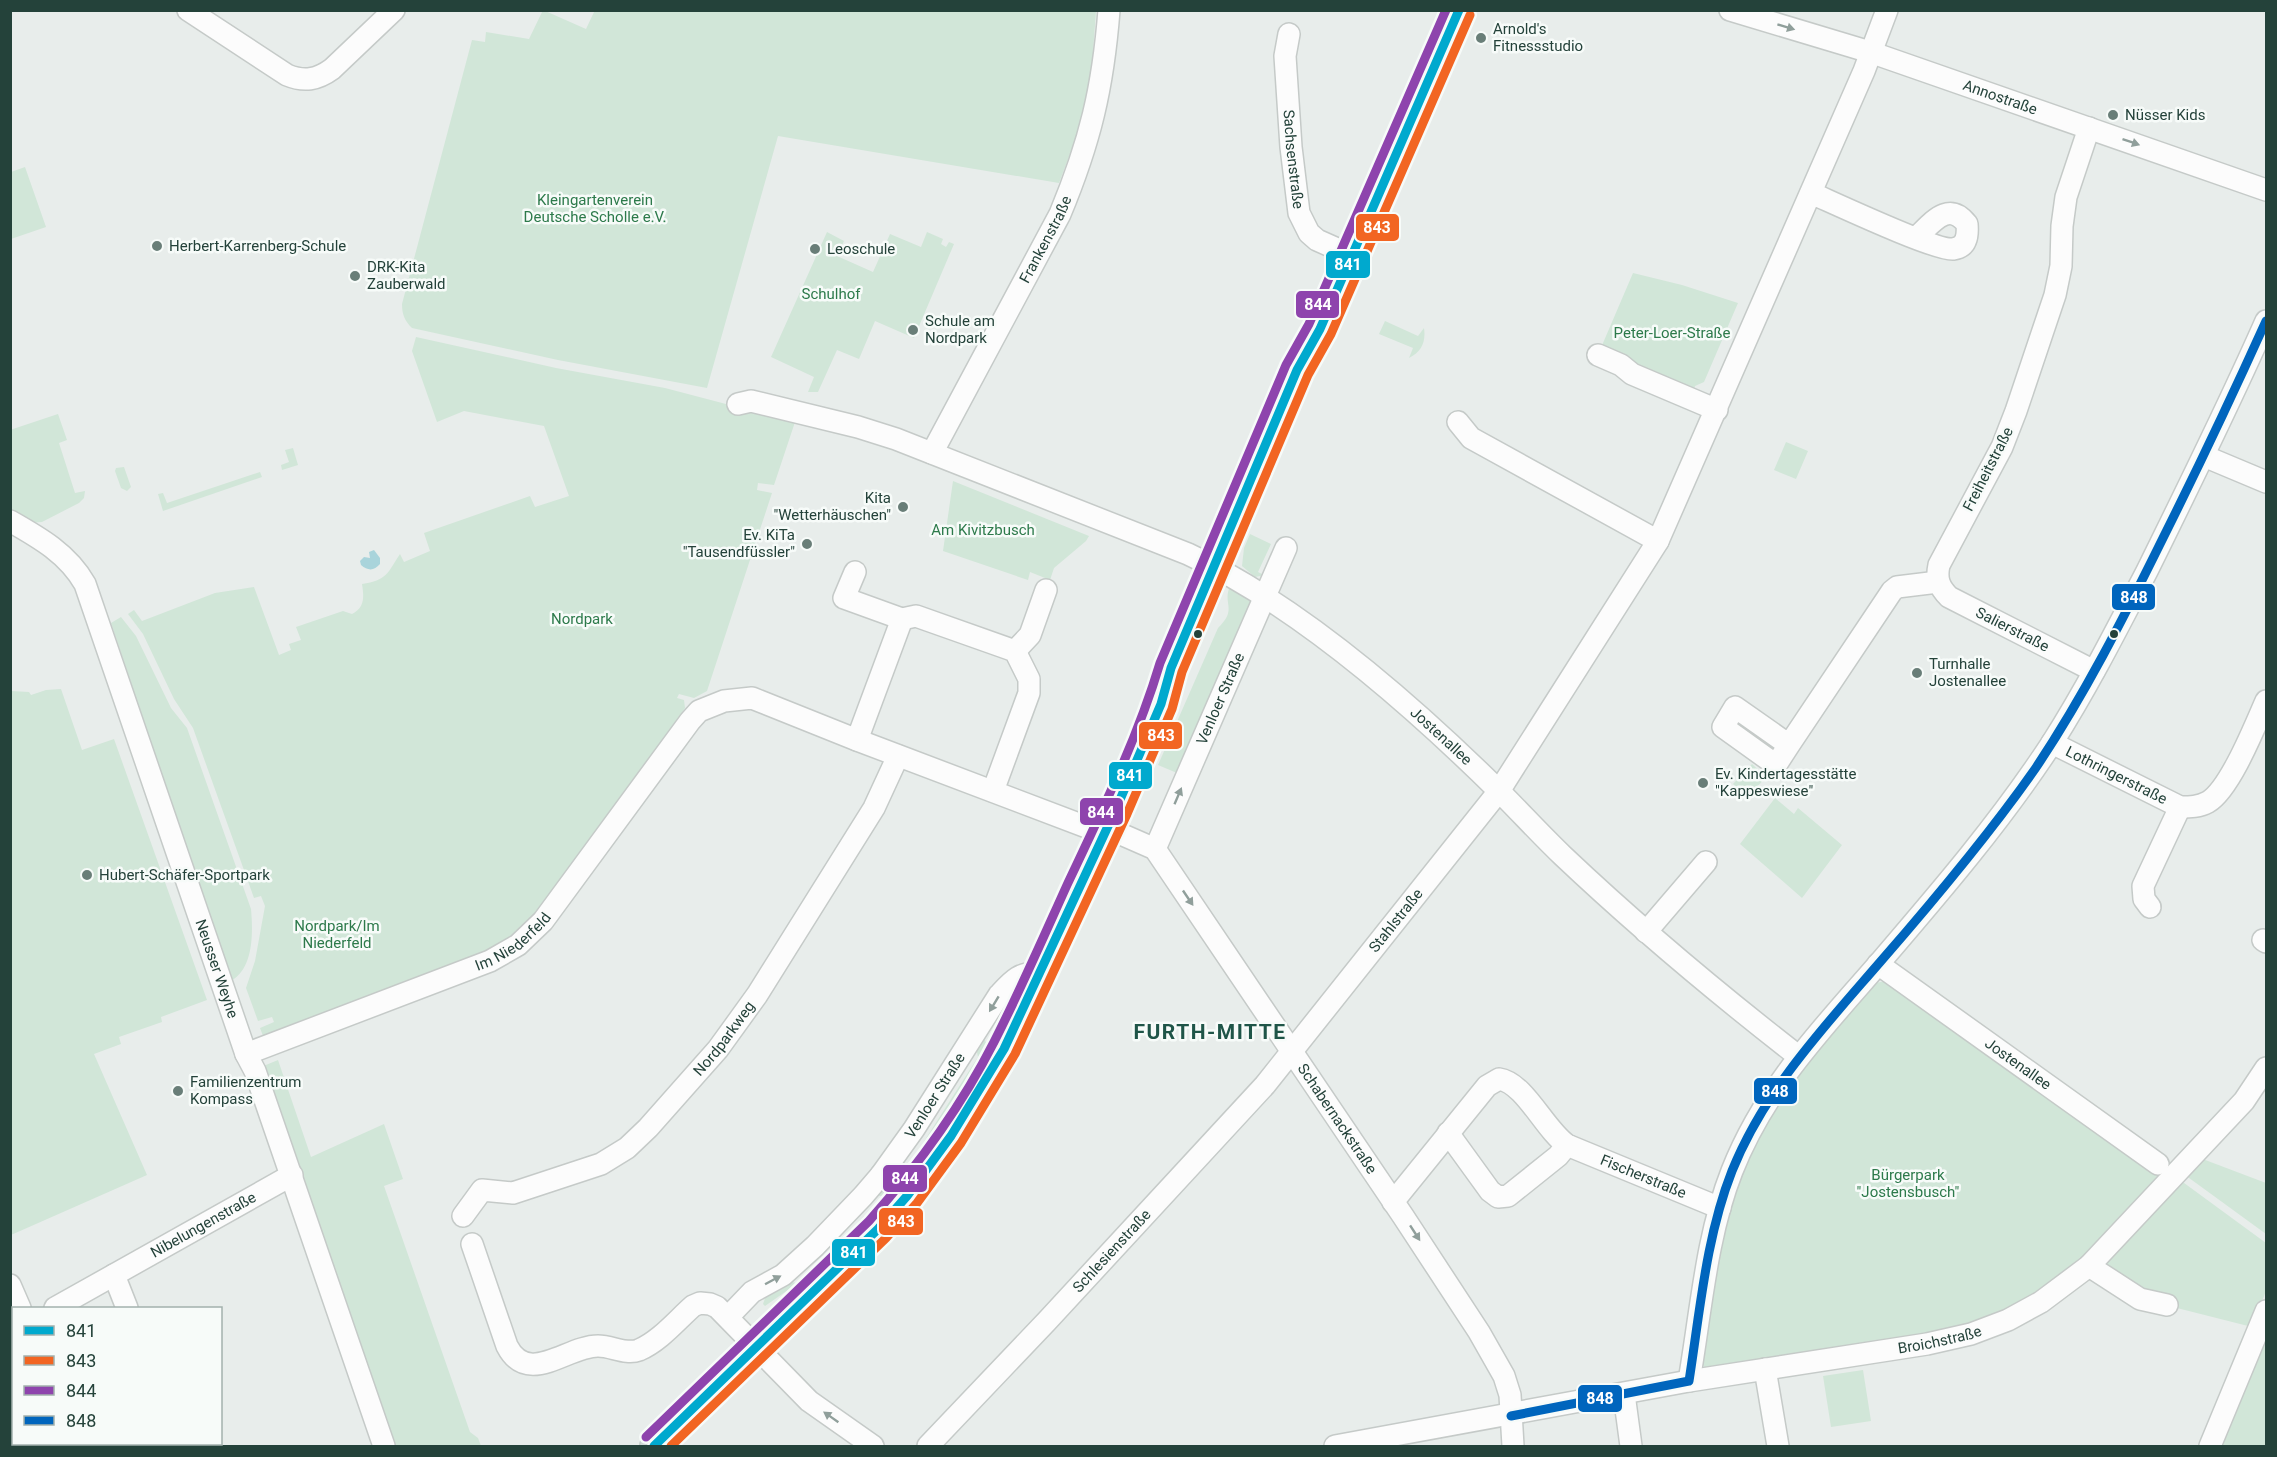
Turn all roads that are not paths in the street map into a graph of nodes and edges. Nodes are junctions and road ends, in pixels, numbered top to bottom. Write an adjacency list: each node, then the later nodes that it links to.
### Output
1 (188, 10): 2 (street)
2 (394, 10)
3 (1109, 10): 19 (street, Frankenstraße)
4 (1459, 10): 13 (main road)
5 (1887, 10): 8 (street)
6 (1733, 11): 8 (street, Annostraße, one-way to 8)
7 (1289, 34): 13 (street, Sachsenstraße)
8 (1870, 52): 9 (street, Annostraße); 11 (street)
9 (2090, 128): 10 (street, Annostraße, one-way to 10); 27 (street, Freiheitstraße)
10 (2266, 190)
11 (1811, 194): 12 (street); 17 (street)
12 (1916, 238)
13 (1353, 256): 25 (main road)
14 (2266, 321): 20 (street)
15 (1598, 355): 17 (street)
16 (738, 404): 19 (street)
17 (1717, 410): 23 (street)
18 (1458, 422): 23 (street)
19 (932, 453): 25 (street)
20 (2204, 456): 21 (street); 32 (street)
21 (2266, 482)
22 (10, 521): 49 (street, Neusser Weyhe)
23 (1658, 541): 39 (street)
24 (1286, 548): 29 (street, Venloer Straße)
25 (1214, 567): 29 (street, Jostenallee); 41 (main road)
26 (855, 572): 30 (street)
27 (1938, 582): 32 (street, Salierstraße); 36 (street)
28 (1046, 590): 31 (street)
29 (1264, 597): 39 (street, Jostenallee); 42 (street, Venloer Straße, one-way to 29)
30 (902, 619): 31 (street); 34 (street)
31 (1015, 651): 38 (street)
32 (2094, 671): 35 (street)
33 (2266, 701): 40 (street, Lothringerstraße)
34 (857, 740): 37 (street); 49 (street, Im Niederfeld)
35 (2052, 743): 40 (street, Lothringerstraße); 46 (street)
36 (1789, 746)
37 (898, 756): 38 (street); 60 (street, Nordparkweg)
38 (993, 791): 41 (street)
39 (1499, 791): 45 (street, Jostenallee); 48 (street, Stahlstraße)
40 (2180, 807): 44 (street, Lothringerstraße)
41 (1106, 831): 42 (street); 47 (main road)
42 (1155, 849): 48 (street, Schabernackstraße, one-way to 48)
43 (1706, 862): 45 (street)
44 (2150, 907)
45 (1646, 932): 50 (street, Jostenallee)
46 (1878, 964): 50 (street); 54 (street, Jostenallee)
47 (1039, 973): 56 (street, Venloer Straße, one-way to 56); 57 (main road)
48 (1293, 1052): 58 (street, Schabernackstraße); 79 (street, Schlesienstraße)
49 (246, 1054): 55 (street, Neusser Weyhe)
50 (1798, 1056): 59 (street)
51 (2266, 1068): 62 (street, Broichstraße)
52 (1448, 1133): 53 (street); 53 (street, Fischerstraße); 58 (street, Fischerstraße)
53 (1567, 1144): 59 (street, Fischerstraße)
54 (2158, 1164)
55 (292, 1175): 63 (street, Nibelungenstraße); 76 (street, Neusser Weyhe)
56 (881, 1175): 57 (street); 70 (street, Venloer Straße, one-way to 56)
57 (907, 1196): 71 (main road)
58 (1394, 1202): 75 (street, Schabernackstraße, one-way to 75)
59 (1720, 1208): 73 (street)
60 (463, 1216)
61 (472, 1244): 70 (street)
62 (2090, 1266): 65 (street); 72 (street, Broichstraße)
63 (114, 1275): 67 (street, Nibelungenstraße); 68 (street)
64 (10, 1285): 66 (street)
65 (2167, 1305)
66 (20, 1307)
67 (57, 1307)
68 (127, 1307)
69 (2266, 1311): 84 (street)
70 (728, 1317): 71 (street)
71 (756, 1346): 77 (main road); 78 (street, one-way to 71)
72 (1765, 1369): 73 (street, Broichstraße); 83 (street)
73 (1689, 1382): 74 (street, Broichstraße)
74 (1624, 1394): 75 (street, Broichstraße); 82 (street)
75 (1511, 1416): 80 (street, Broichstraße); 81 (street, Schabernackstraße)
76 (384, 1446)
77 (654, 1446)
78 (873, 1446)
79 (928, 1446)
80 (1335, 1446)
81 (1513, 1446)
82 (1631, 1446)
83 (1778, 1446)
84 (2210, 1446)

